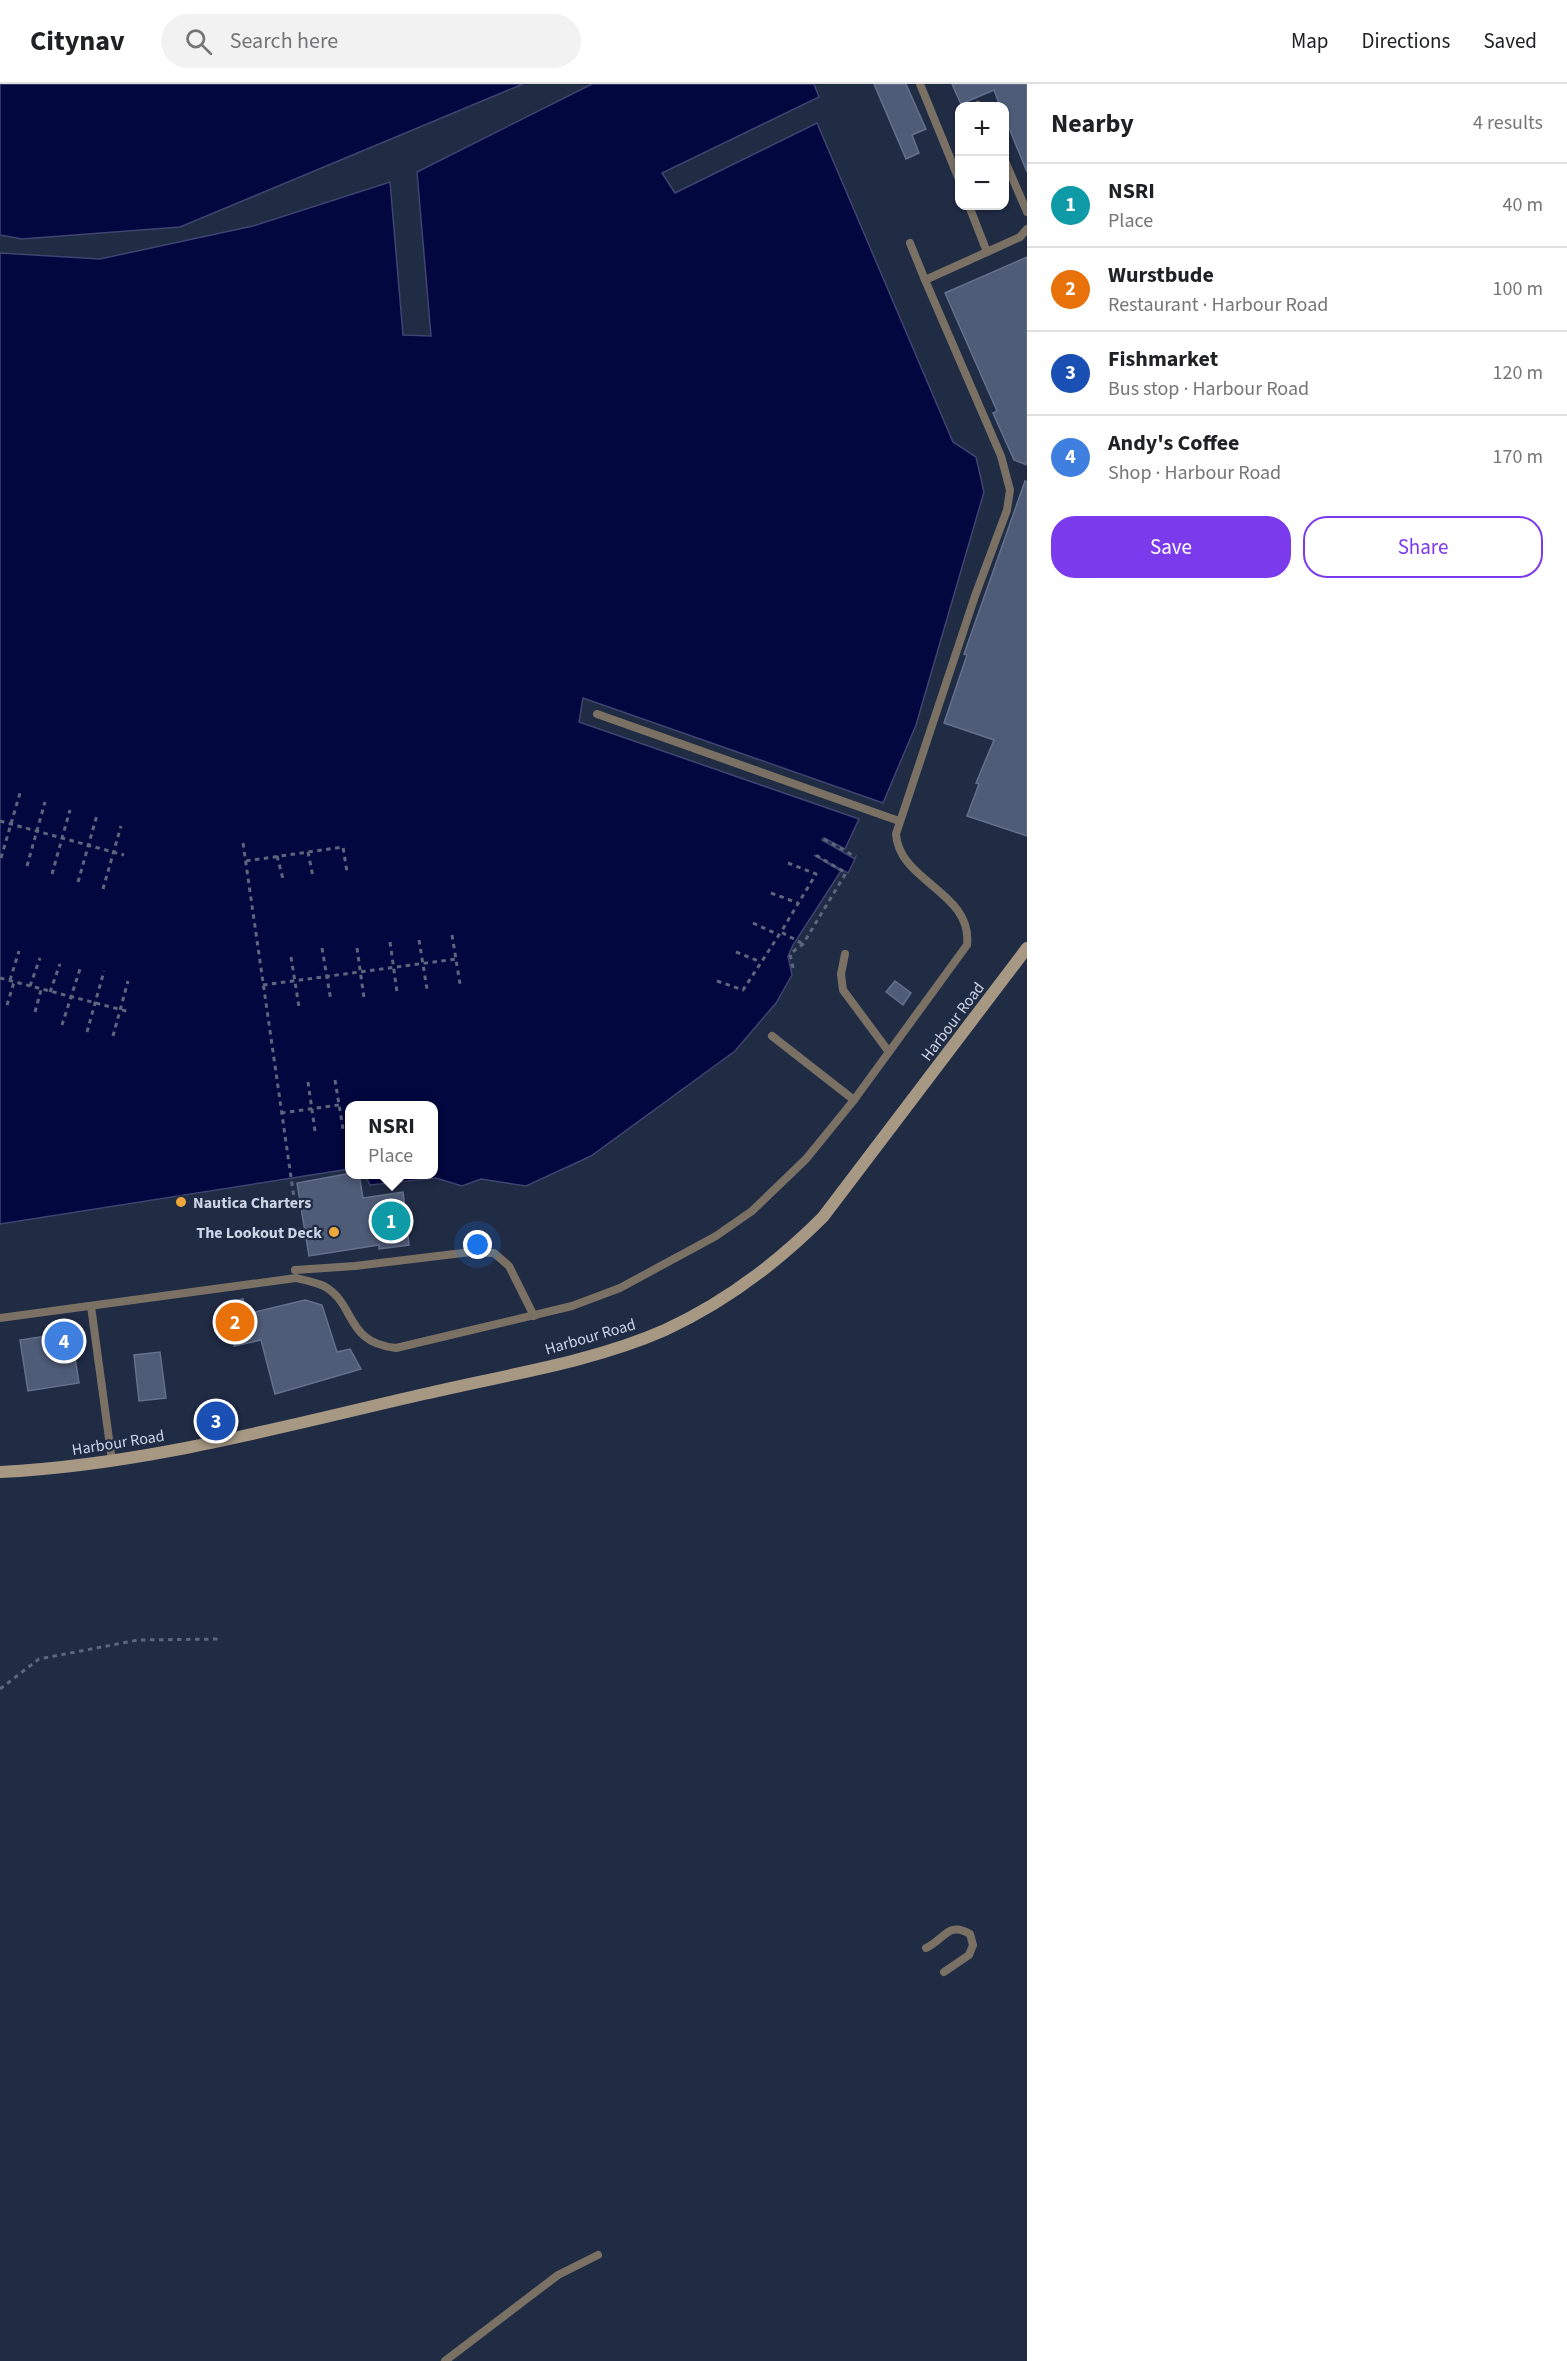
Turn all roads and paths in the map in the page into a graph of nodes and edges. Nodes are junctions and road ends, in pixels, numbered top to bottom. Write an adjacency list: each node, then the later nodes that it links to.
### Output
1 (920, 84): 2 (lane)
2 (955, 170)
3 (1009, 170): 5 (lane)
4 (971, 210): 8 (lane)
5 (1027, 212)
6 (1027, 229): 8 (lane)
7 (909, 243): 9 (lane)
8 (987, 252): 9 (lane)
9 (925, 280): 16 (lane)
10 (597, 714): 16 (lane)
11 (20, 793): 26 (path)
12 (45, 802): 29 (path)
13 (70, 810): 31 (path)
14 (97, 815): 34 (path)
15 (0, 821): 20 (path)
16 (899, 821): 79 (lane)
17 (121, 826): 20 (path)
18 (824, 839): 25 (path)
19 (243, 843): 27 (path)
20 (113, 852): 23 (path); 35 (path)
21 (308, 852): 24 (path); 30 (path); 32 (path)
22 (814, 854): 43 (path)
23 (124, 855)
24 (277, 856): 27 (path); 33 (path)
25 (856, 857)
26 (1, 858)
27 (246, 861): 63 (path)
28 (788, 863): 37 (path)
29 (27, 866)
30 (347, 872)
31 (52, 874)
32 (313, 877)
33 (283, 879)
34 (78, 882)
35 (103, 889)
36 (771, 893): 37 (path)
37 (798, 903): 39 (path)
38 (753, 923): 39 (path)
39 (780, 933): 43 (path); 53 (path)
40 (452, 934): 52 (path)
41 (419, 940): 65 (path)
42 (390, 942): 68 (path)
43 (802, 944): 55 (path)
44 (322, 948): 70 (path)
45 (357, 948): 69 (path)
46 (1027, 948): 92 (street, Harbour Road)
47 (19, 951): 59 (path)
48 (736, 952): 53 (path)
49 (845, 954): 79 (lane)
50 (291, 957): 72 (path)
51 (40, 958): 64 (path)
52 (456, 959): 62 (path); 63 (path)
53 (761, 962): 61 (path)
54 (60, 964): 67 (path)
55 (793, 968)
56 (80, 969): 75 (path)
57 (104, 971): 76 (path)
58 (0, 978): 59 (path)
59 (12, 981): 64 (path); 71 (path)
60 (128, 981): 77 (path)
61 (717, 981)
62 (460, 984)
63 (263, 985): 84 (path)
64 (30, 986): 66 (path)
65 (427, 989)
66 (41, 990): 67 (path); 73 (path)
67 (50, 992): 74 (path)
68 (397, 992)
69 (364, 998)
70 (331, 1001)
71 (8, 1005)
72 (299, 1006)
73 (35, 1012)
74 (130, 1012)
75 (62, 1025)
76 (87, 1032)
77 (114, 1035)
78 (772, 1036): 82 (lane)
79 (889, 1052): 82 (lane)
80 (335, 1080): 83 (path)
81 (308, 1082): 86 (path)
82 (854, 1100): 90 (lane)
83 (339, 1105): 84 (path); 85 (path)
84 (281, 1113): 87 (path)
85 (343, 1129)
86 (315, 1131)
87 (294, 1198)
88 (295, 1270): 90 (lane)
89 (91, 1306): 90 (lane); 91 (lane); 92 (lane)
90 (534, 1316)
91 (0, 1318)
92 (112, 1461): 93 (street, Harbour Road)
93 (0, 1472)
94 (220, 1639): 95 (path)
95 (0, 1689)
96 (926, 1948): 97 (lane)
97 (944, 1972)
98 (598, 2254): 99 (lane)
99 (445, 2361)

